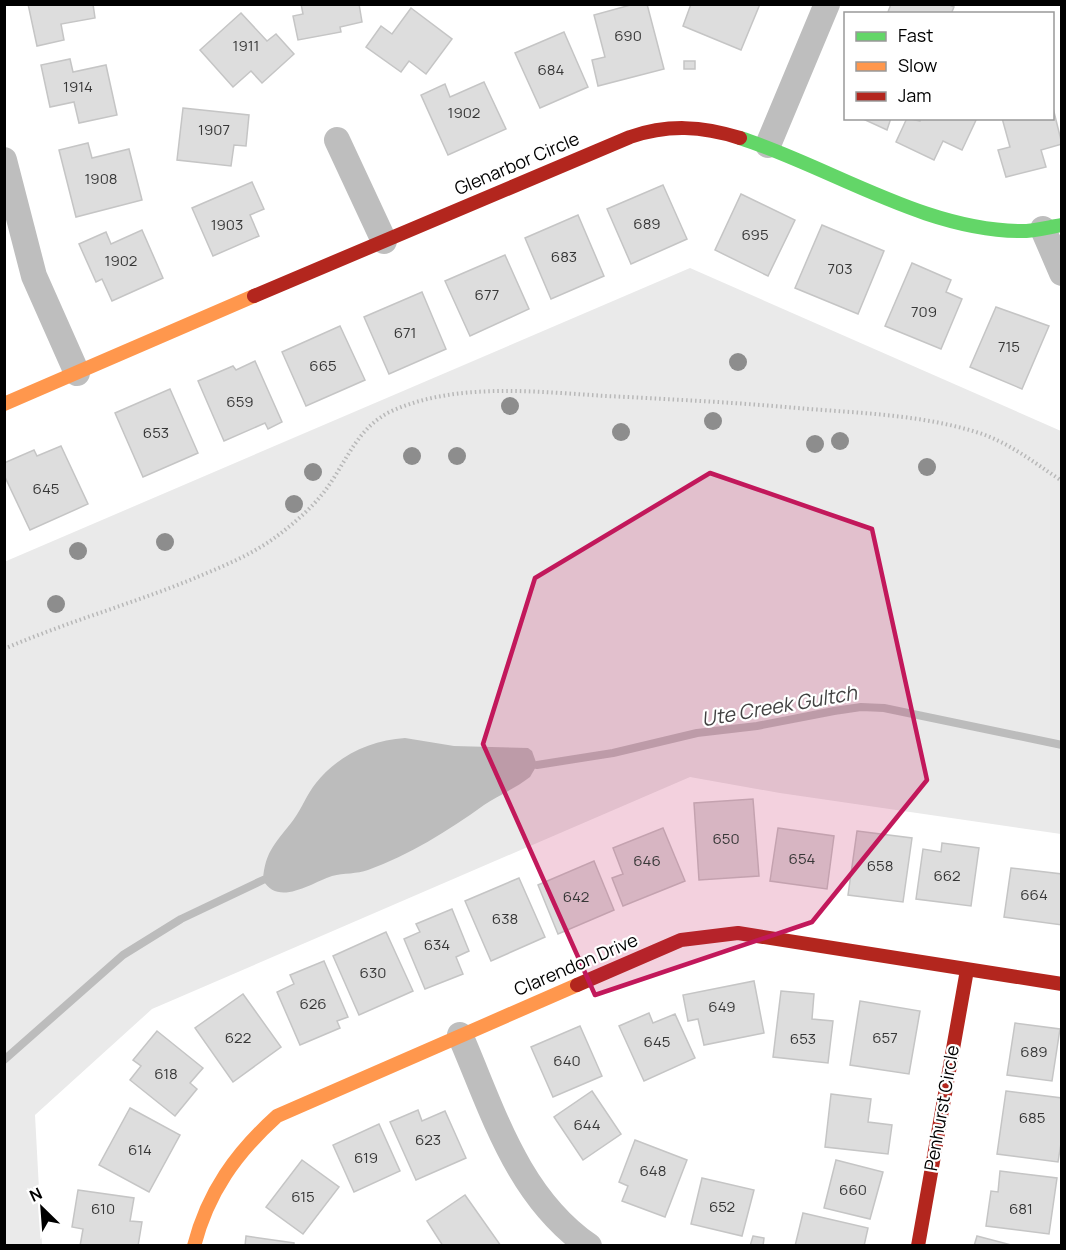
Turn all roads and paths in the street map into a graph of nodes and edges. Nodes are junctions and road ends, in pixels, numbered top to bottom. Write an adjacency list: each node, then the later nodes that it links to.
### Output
1 (827, 4): 3 (street)
2 (338, 140): 6 (street)
3 (768, 145): 5 (street, Glenarbor Circle); 6 (street, Glenarbor Circle)
4 (4, 160): 8 (street)
5 (1052, 227): 7 (street)
6 (384, 241): 8 (street, Glenarbor Circle)
7 (1062, 273)
8 (77, 373): 9 (street, Glenarbor Circle)
9 (4, 404)
10 (1062, 480): 11 (path)
11 (4, 650)
12 (967, 970): 13 (street, Clarendon Drive); 14 (street, Clarendon Drive); 17 (street, Penhurst Circle)
13 (1062, 984)
14 (460, 1035): 15 (street, Clarendon Drive); 16 (street)
15 (194, 1245)
16 (589, 1245)
17 (918, 1245)

